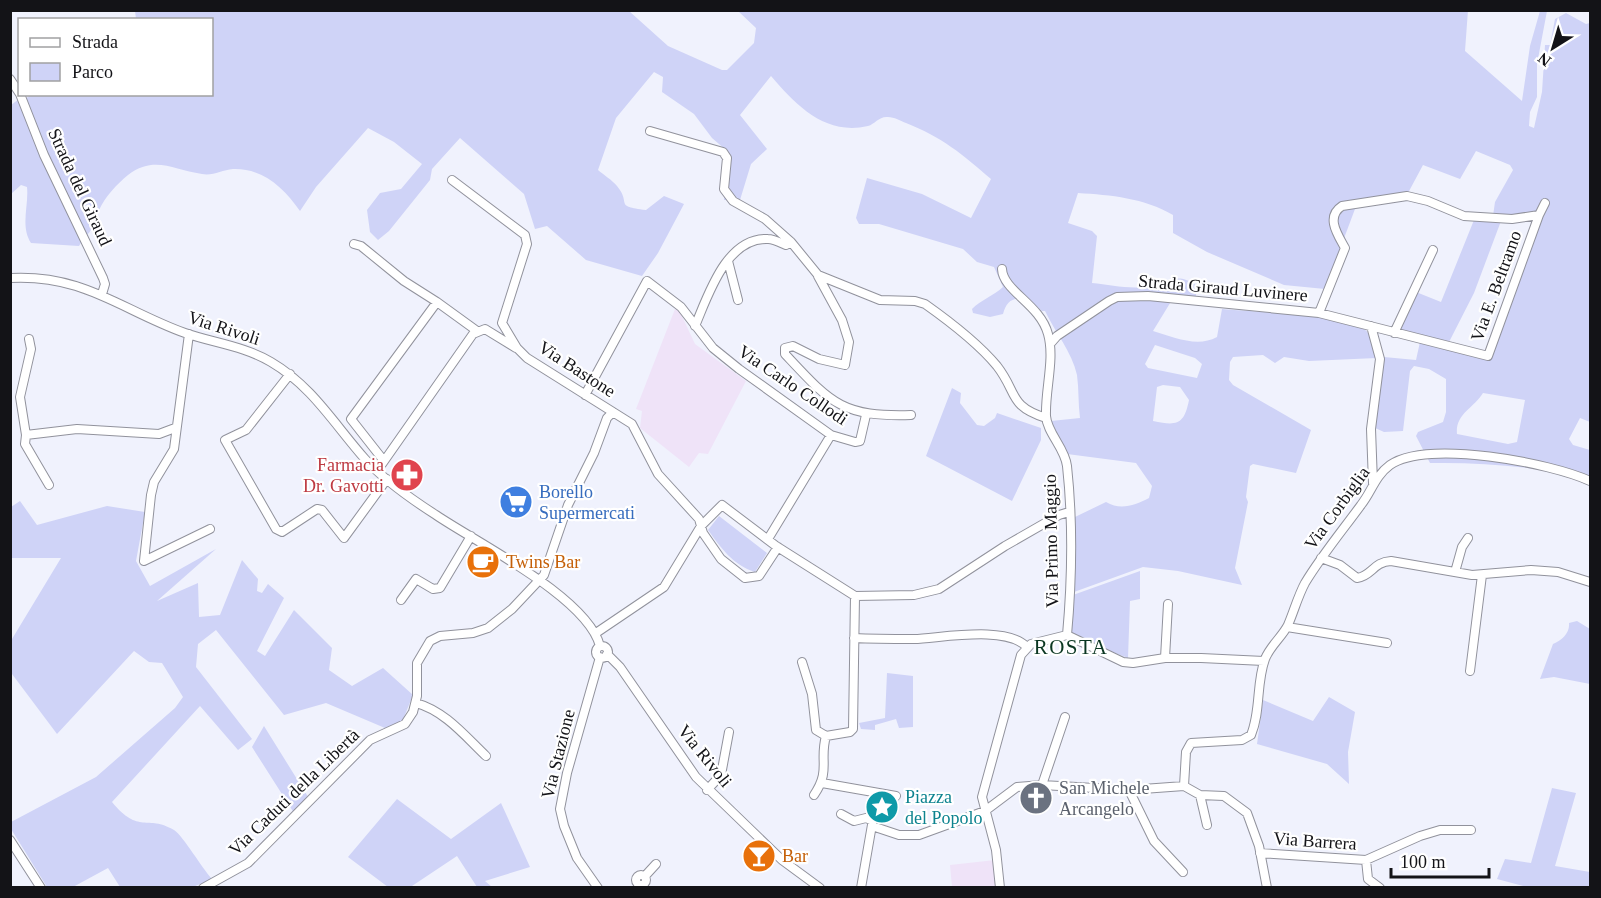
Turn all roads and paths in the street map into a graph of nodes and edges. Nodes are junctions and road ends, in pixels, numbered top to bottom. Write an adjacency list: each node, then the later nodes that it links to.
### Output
1 (21, 96): 13 (street, Strada del Giraud)
2 (650, 131): 6 (street)
3 (452, 180): 24 (street, Via Bastone)
4 (1545, 203): 5 (street)
5 (1539, 215): 16 (street); 20 (street, Via E. Beltramo)
6 (791, 242): 9 (street); 11 (street)
7 (354, 244): 15 (street)
8 (1433, 250): 20 (street)
9 (728, 261): 14 (street); 17 (street)
10 (1002, 269): 23 (street)
11 (818, 275): 28 (street); 30 (street)
12 (10, 278): 13 (street, Via Rivoli)
13 (102, 294): 21 (street, Via Rivoli)
14 (738, 300)
15 (437, 302): 19 (street); 34 (street)
16 (1319, 313): 18 (street, Strada Giraud Luvinere); 23 (street, Strada Giraud Luvinere)
17 (695, 326): 26 (street, Via Carlo Collodi); 33 (street, Via Carlo Collodi)
18 (1371, 326): 20 (street, Via E. Beltramo); 38 (street)
19 (477, 331): 24 (street); 34 (street)
20 (1394, 333)
21 (189, 334): 25 (street, Via Rivoli); 31 (street)
22 (29, 339): 32 (street)
23 (1050, 344): 30 (street, Via Primo Maggio)
24 (517, 348): 26 (street, Via Bastone)
25 (290, 374): 35 (street, Via Rivoli); 36 (street)
26 (585, 395): 27 (street, Via Bastone)
27 (613, 412): 41 (street, Via Bastone); 50 (street)
28 (866, 415): 29 (street); 33 (street, Via Carlo Collodi)
29 (911, 415)
30 (1046, 418): 40 (street, Via Primo Maggio)
31 (176, 428): 32 (street); 42 (street)
32 (26, 435): 39 (street)
33 (831, 435): 45 (street)
34 (384, 461): 35 (street)
35 (377, 471): 36 (street, Via Rivoli)
36 (387, 479): 43 (street, Via Rivoli)
37 (1590, 481): 38 (street, Via Corbiglia)
38 (1373, 483): 47 (street, Via Corbiglia)
39 (49, 485)
40 (1069, 512): 52 (street); 57 (street, Via Primo Maggio)
41 (701, 526): 45 (street); 46 (street, Via Bastone); 56 (street)
42 (210, 530)
43 (471, 536): 50 (street, Via Rivoli); 53 (street)
44 (1468, 538): 48 (street)
45 (768, 539): 46 (street)
46 (778, 547): 52 (street)
47 (1322, 558): 48 (street); 55 (street, Via Corbiglia)
48 (1455, 572): 49 (street)
49 (1482, 575): 51 (street); 66 (street)
50 (539, 580): 56 (street, Via Rivoli); 67 (street)
51 (1590, 582)
52 (855, 596): 58 (street)
53 (401, 600)
54 (1168, 604): 63 (street)
55 (1287, 627): 59 (street); 64 (street, Via Corbiglia)
56 (596, 633): 60 (street, Via Rivoli)
57 (1068, 635): 61 (street); 63 (street)
58 (854, 638): 61 (street); 70 (street)
59 (1387, 643)
60 (600, 646): 62 (street, Via Stazione)
61 (1027, 647): 81 (street)
62 (604, 656): 75 (street, Via Rivoli); 94 (street, Via Stazione)
63 (1165, 658): 64 (street)
64 (1264, 660): 74 (street, Via Corbiglia)
65 (802, 662): 70 (street)
66 (1470, 671)
67 (416, 703): 71 (street); 93 (street, Via Caduti della Libertà)
68 (1065, 717): 73 (street)
69 (729, 732): 75 (street)
70 (826, 738): 72 (street)
71 (486, 756)
72 (822, 783): 77 (street); 78 (street)
73 (1042, 785): 76 (street); 81 (street)
74 (1184, 786): 76 (street); 79 (street)
75 (708, 789): 95 (street, Via Rivoli)
76 (1128, 790): 90 (street)
77 (880, 794): 80 (street); 83 (street)
78 (813, 795)
79 (1200, 795): 84 (street); 87 (street)
80 (897, 796)
81 (985, 811): 83 (street); 97 (street)
82 (841, 814): 83 (street)
83 (873, 819): 96 (street)
84 (1207, 825)
85 (1471, 830): 88 (street, Via Barrera)
86 (10, 840): 92 (street)
87 (1260, 854): 88 (street, Via Barrera); 98 (street)
88 (1366, 860): 99 (street)
89 (656, 864): 91 (street)
90 (1183, 872)
91 (639, 882)
92 (41, 888)
93 (203, 888)
94 (598, 888)
95 (820, 888)
96 (861, 888)
97 (1000, 888)
98 (1267, 888)
99 (1380, 888)

